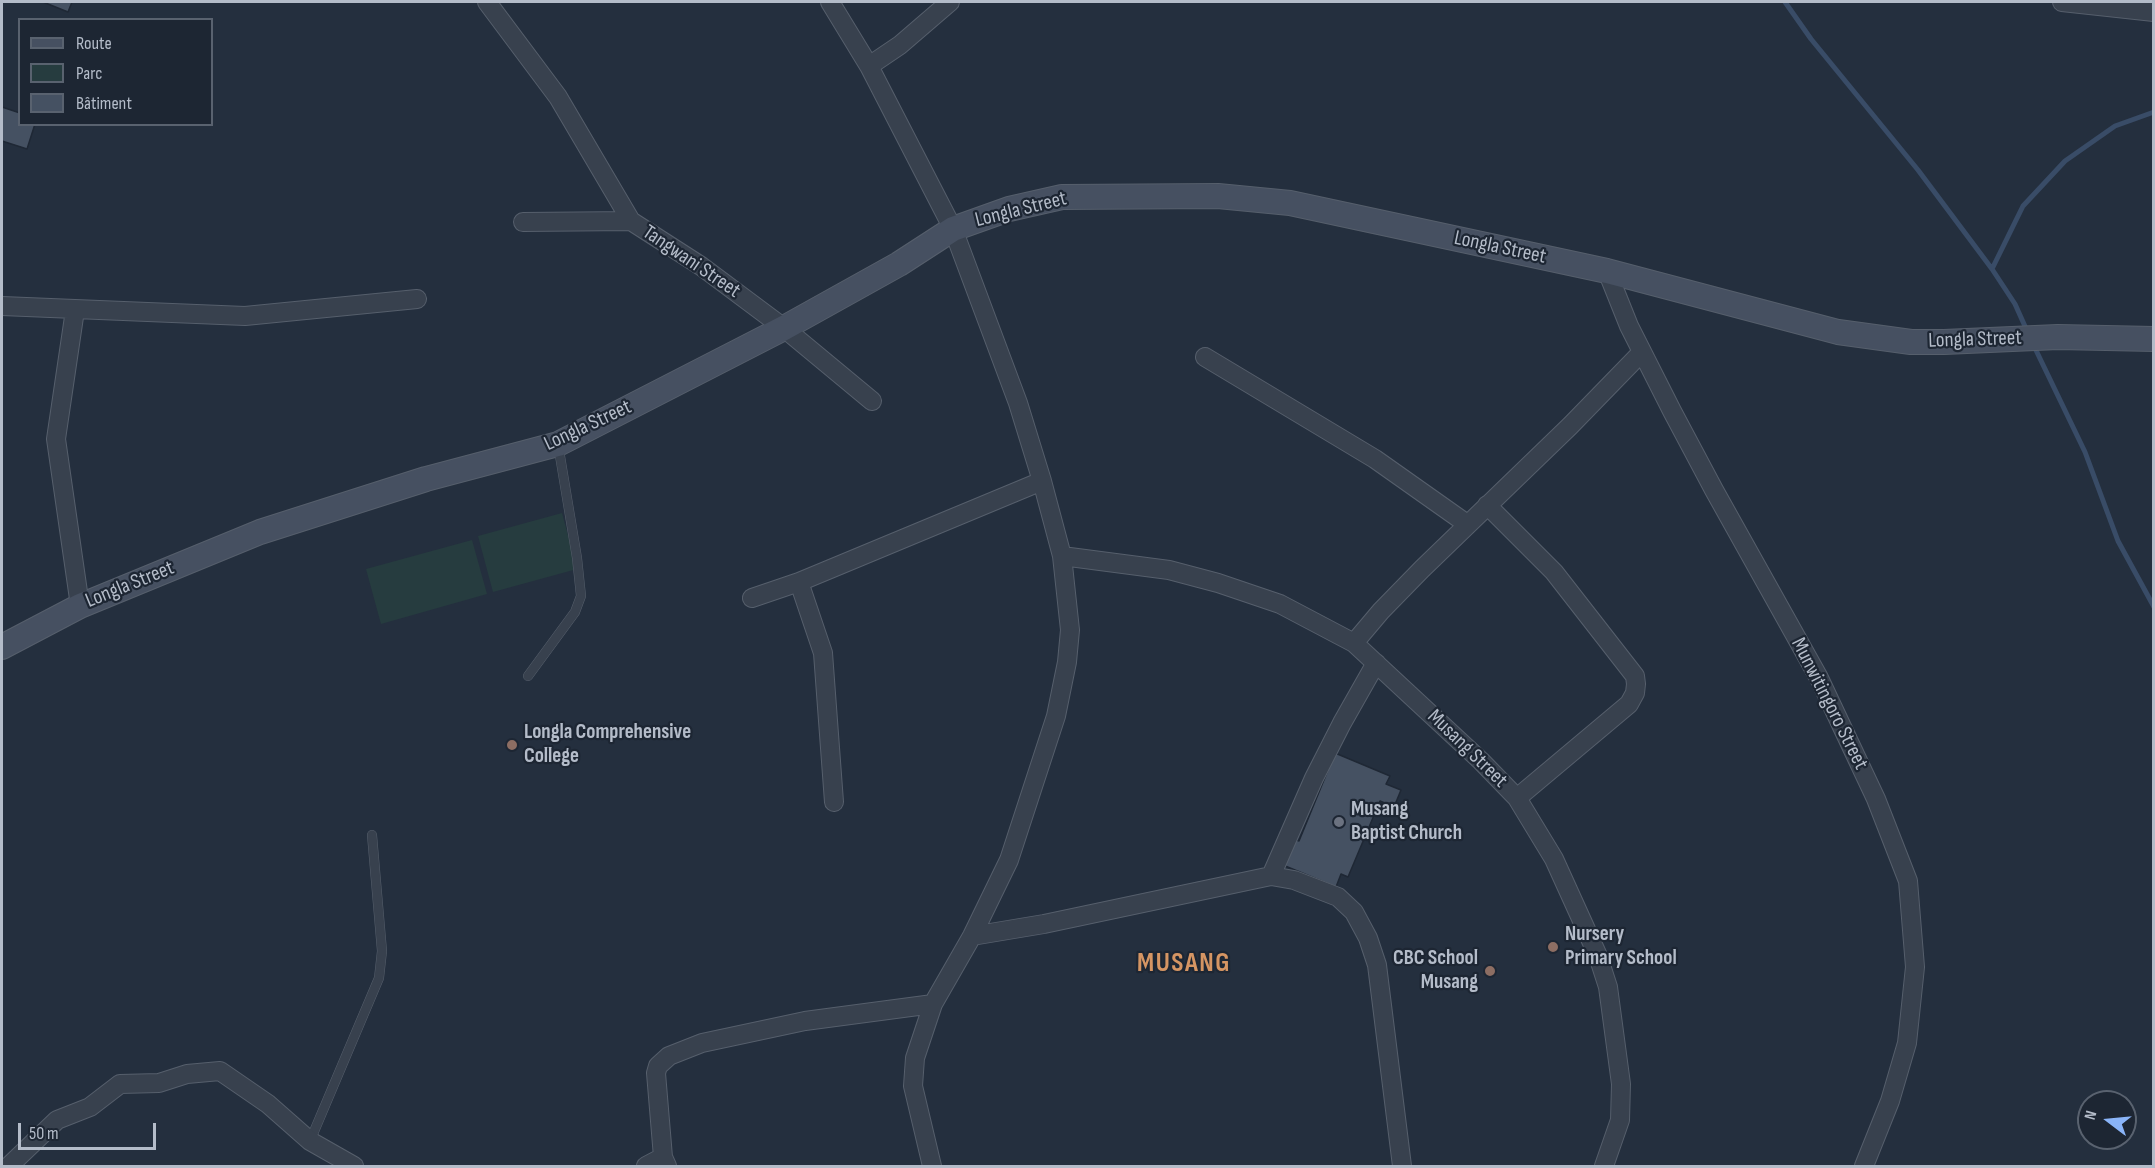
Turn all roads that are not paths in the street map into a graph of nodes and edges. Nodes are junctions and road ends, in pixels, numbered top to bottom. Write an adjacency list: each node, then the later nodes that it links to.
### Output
1 (487, 2): 7 (street, Tangwani Street)
2 (830, 2): 6 (street)
3 (950, 2): 6 (street)
4 (2062, 2): 5 (street)
5 (2154, 12)
6 (869, 66): 9 (street)
7 (631, 221): 8 (street); 14 (street, Tangwani Street)
8 (523, 222)
9 (953, 229): 10 (main road, Longla Street); 14 (main road, Longla Street); 20 (street)
10 (1607, 271): 15 (main road, Longla Street); 16 (street, Munwitingoro Street)
11 (417, 299): 13 (street)
12 (2, 306): 13 (street)
13 (75, 310): 26 (street)
14 (784, 328): 18 (street, Tangwani Street); 19 (main road, Longla Street)
15 (2154, 339)
16 (1642, 352): 21 (street); 45 (street, Munwitingoro Street)
17 (1205, 357): 22 (street)
18 (872, 401)
19 (558, 444): 26 (main road, Longla Street); 30 (lane)
20 (1042, 481): 23 (street); 24 (street)
21 (1487, 505): 22 (street); 31 (street)
22 (1467, 524): 27 (street)
23 (1062, 556): 27 (street, Musang Street); 35 (street)
24 (799, 582): 25 (street); 32 (street)
25 (752, 598)
26 (80, 606): 28 (main road, Longla Street)
27 (1354, 644): 29 (street, Musang Street)
28 (2, 647)
29 (1376, 663): 31 (street, Musang Street); 34 (street)
30 (528, 676)
31 (1516, 798): 44 (street, Musang Street)
32 (834, 802)
33 (372, 835): 37 (lane)
34 (1271, 876): 35 (street); 43 (street)
35 (972, 936): 36 (street)
36 (933, 1004): 38 (street); 42 (street)
37 (310, 1141): 39 (street); 40 (street)
38 (665, 1162): 41 (street)
39 (9, 1167)
40 (354, 1167)
41 (646, 1167)
42 (932, 1167)
43 (1402, 1167)
44 (1604, 1167)
45 (1864, 1167)

